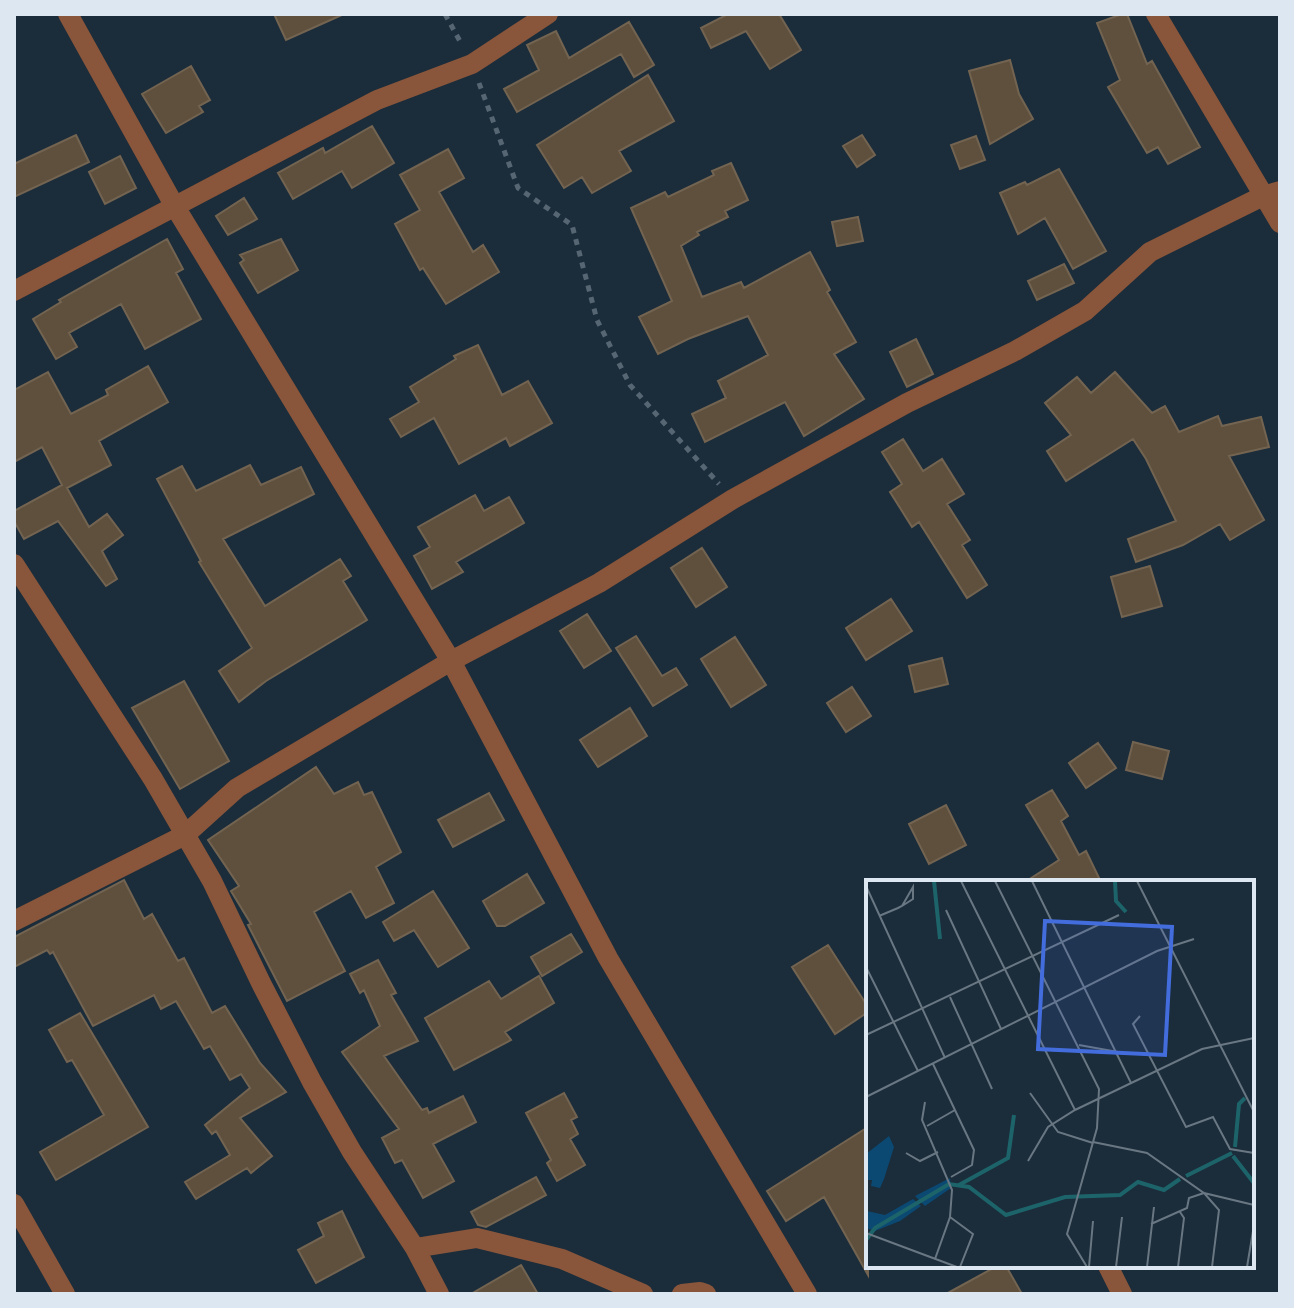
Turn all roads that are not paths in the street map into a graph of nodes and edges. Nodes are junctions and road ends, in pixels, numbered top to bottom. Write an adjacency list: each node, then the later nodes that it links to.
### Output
1 (68, 14): 5 (street)
2 (548, 14): 5 (street)
3 (1156, 14): 4 (street)
4 (1271, 194): 6 (street); 9 (street)
5 (174, 205): 7 (street); 9 (street)
6 (1280, 223)
7 (14, 291)
8 (14, 564): 10 (street)
9 (451, 661): 10 (street); 20 (street)
10 (185, 835): 11 (street); 13 (street)
11 (14, 921)
12 (14, 1204): 15 (street)
13 (415, 1248): 16 (street); 17 (street)
14 (1109, 1268): 21 (street)
15 (65, 1294)
16 (439, 1294)
17 (643, 1294)
18 (682, 1294): 19 (street)
19 (706, 1294)
20 (807, 1294)
21 (1122, 1294)

